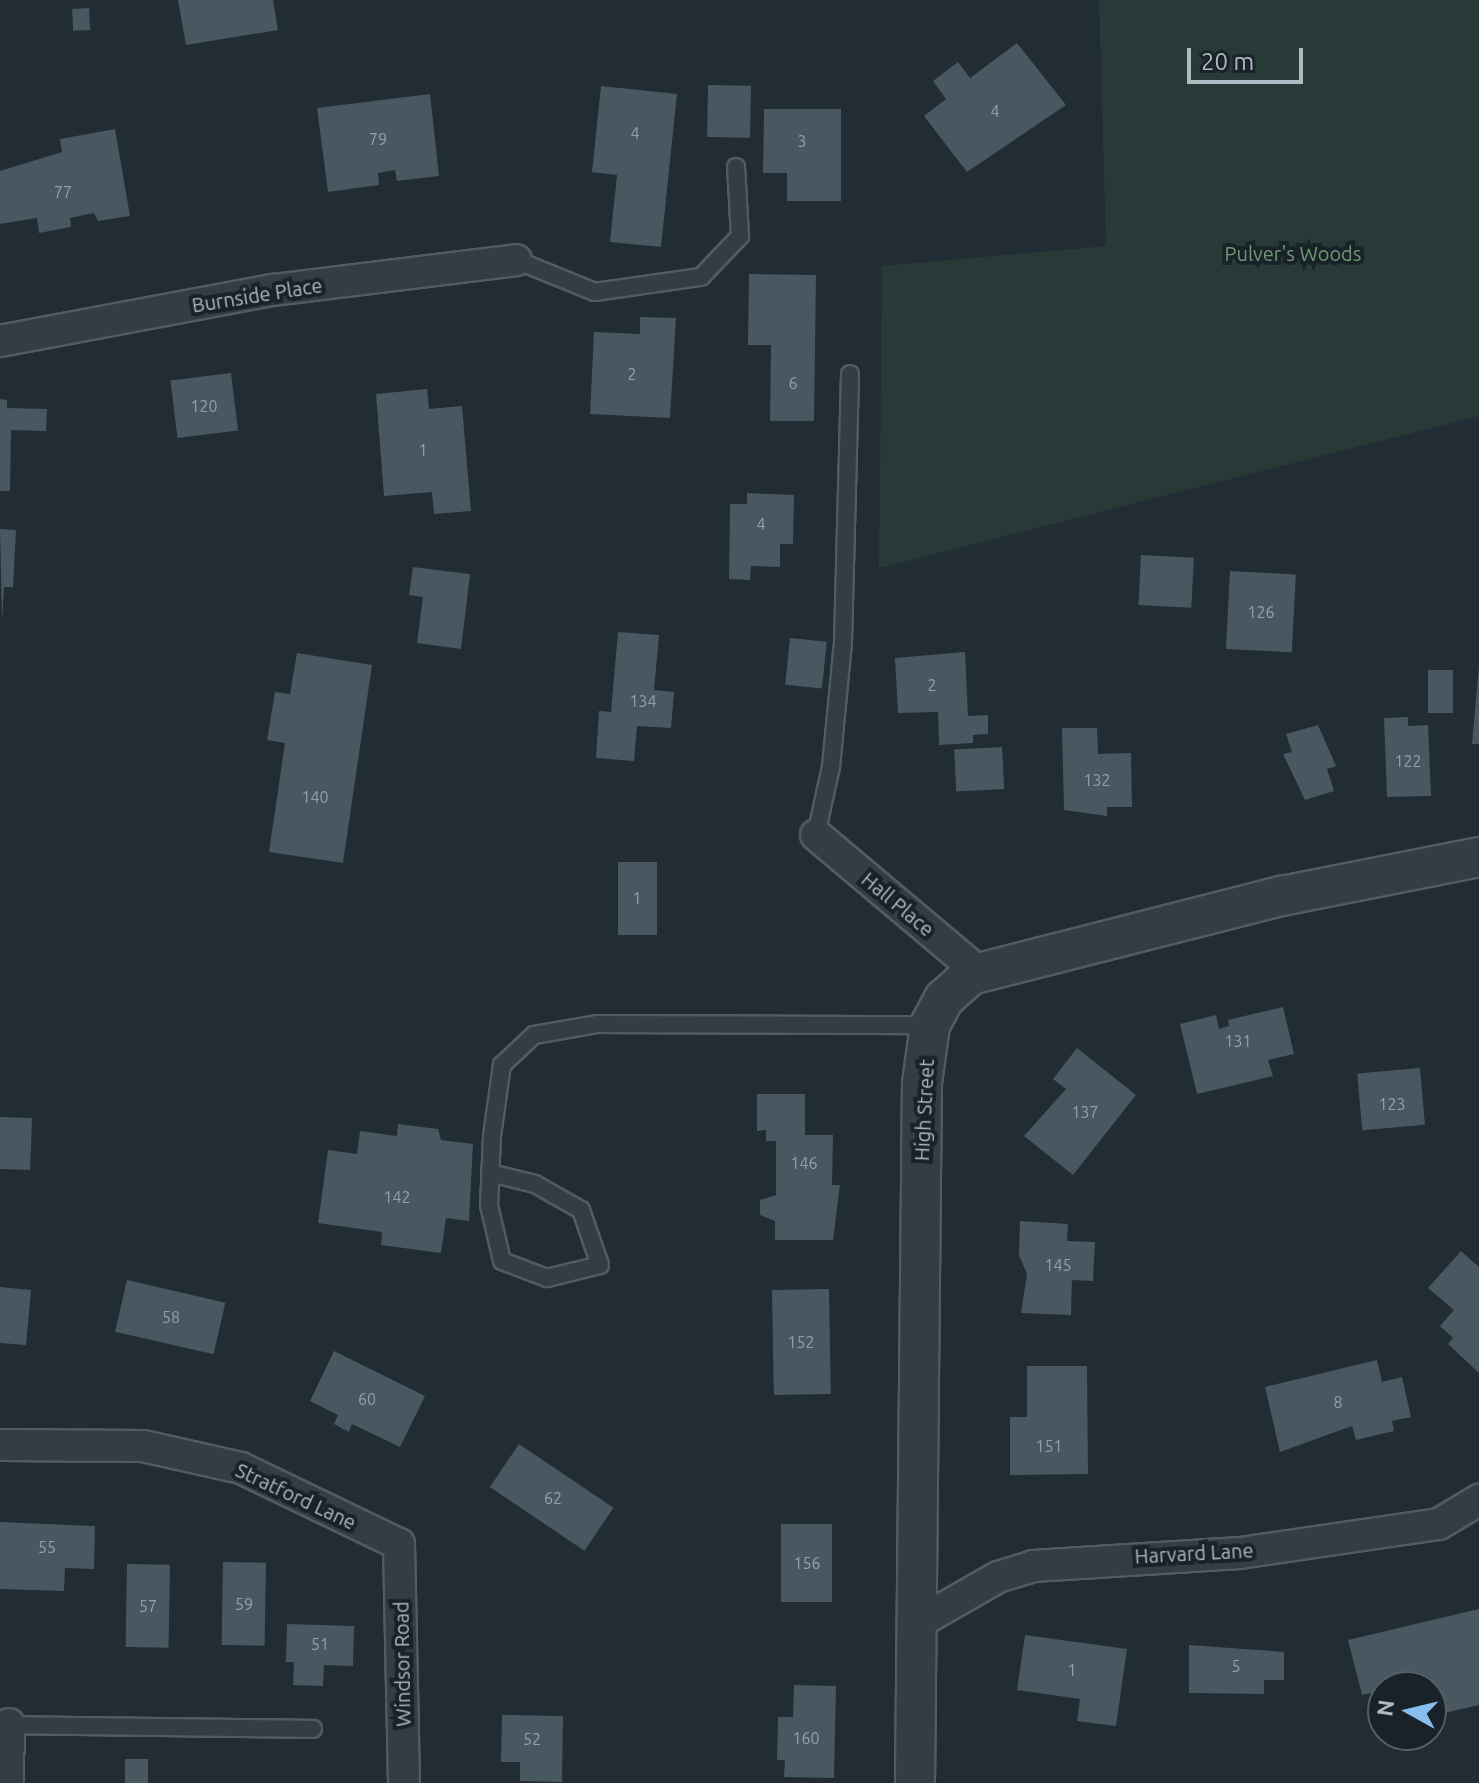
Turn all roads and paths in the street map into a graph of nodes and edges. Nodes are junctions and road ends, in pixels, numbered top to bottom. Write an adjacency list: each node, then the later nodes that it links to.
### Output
1 (736, 167): 2 (lane)
2 (516, 260): 3 (street, Burnside Place)
3 (0, 341)
4 (850, 374): 5 (lane)
5 (816, 835): 7 (street, Hall Place)
6 (1479, 857): 7 (street, High Street)
7 (980, 973): 8 (street, High Street)
8 (930, 1025): 9 (lane); 13 (street, High Street)
9 (490, 1173): 9 (lane)
10 (0, 1445): 12 (street, Stratford Lane)
11 (1479, 1500): 13 (street, Harvard Lane)
12 (399, 1544): 17 (street, Windsor Road)
13 (916, 1624): 18 (street, High Street)
14 (4, 1724): 15 (lane); 16 (street)
15 (313, 1729)
16 (8, 1783)
17 (404, 1783)
18 (915, 1783)

